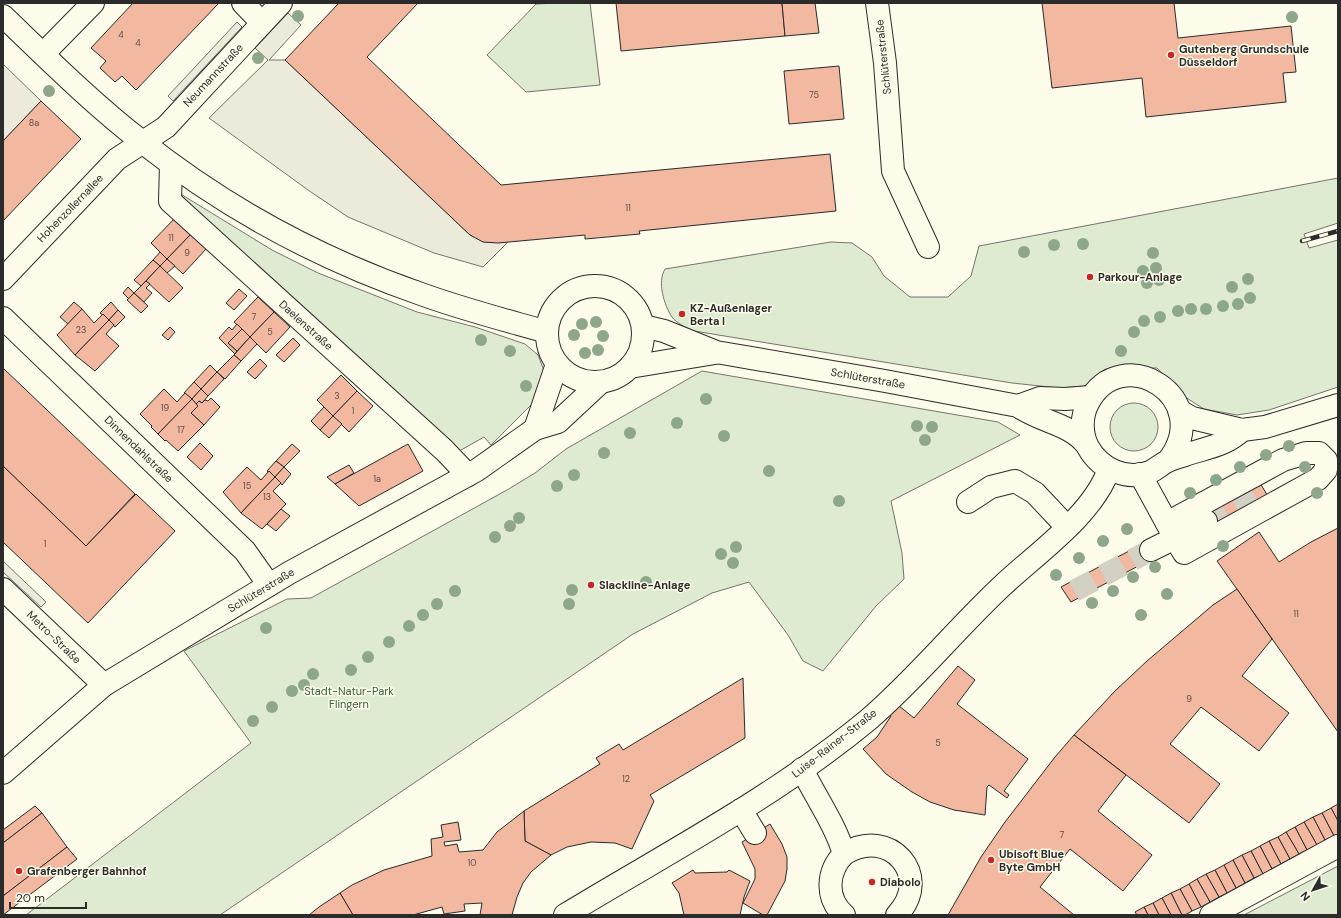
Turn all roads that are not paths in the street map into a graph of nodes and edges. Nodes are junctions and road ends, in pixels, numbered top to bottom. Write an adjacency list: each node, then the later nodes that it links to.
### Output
1 (93, 3): 7 (street)
2 (243, 3): 6 (street)
3 (281, 3): 6 (street, Neumannstraße)
4 (877, 3): 10 (street, Schlüterstraße)
5 (3, 16): 7 (street)
6 (262, 23): 8 (street, Neumannstraße)
7 (43, 54): 8 (street)
8 (142, 142): 9 (street); 11 (street, Hohenzollernallee)
9 (171, 164): 14 (street); 30 (street, Daelenstraße)
10 (928, 247)
11 (3, 279)
12 (3, 318): 36 (street, Dinnendahlstraße)
13 (643, 326): 14 (street); 15 (street, Schlüterstraße); 17 (street)
14 (547, 332): 16 (street)
15 (716, 352): 17 (street, Schlüterstraße); 21 (street, Schlüterstraße)
16 (557, 364): 18 (street); 23 (street)
17 (630, 367): 18 (street)
18 (601, 382): 23 (street, Schlüterstraße)
19 (1091, 397): 21 (street); 22 (street); 25 (street)
20 (1338, 405): 24 (street)
21 (1018, 406): 25 (street, Schlüterstraße)
22 (1180, 411): 24 (street); 26 (street)
23 (535, 429): 30 (street, Schlüterstraße)
24 (1242, 430): 26 (street)
25 (1086, 444): 28 (street)
26 (1168, 461): 29 (street)
27 (1332, 465): 34 (street); 34 (street)
28 (1109, 469): 29 (street); 33 (street, Luise-Rainer-Straße)
29 (1140, 474): 34 (street)
30 (468, 475): 36 (street, Schlüterstraße)
31 (968, 502): 33 (street)
32 (1206, 521): 34 (street)
33 (1067, 527): 39 (street, Luise-Rainer-Straße)
34 (1171, 530): 35 (street)
35 (1151, 550)
36 (269, 585): 38 (street, Schlüterstraße)
37 (3, 589): 38 (street, Metro-Straße)
38 (104, 685): 40 (street, Schlüterstraße)
39 (802, 770): 41 (street, Luise-Rainer-Straße); 44 (street)
40 (3, 773)
41 (741, 810): 42 (street); 45 (street, Luise-Rainer-Straße)
42 (755, 833)
43 (1338, 846): 48 (street)
44 (844, 854): 46 (street); 47 (street)
45 (565, 915)
46 (844, 915)
47 (897, 915)
48 (1211, 915)

